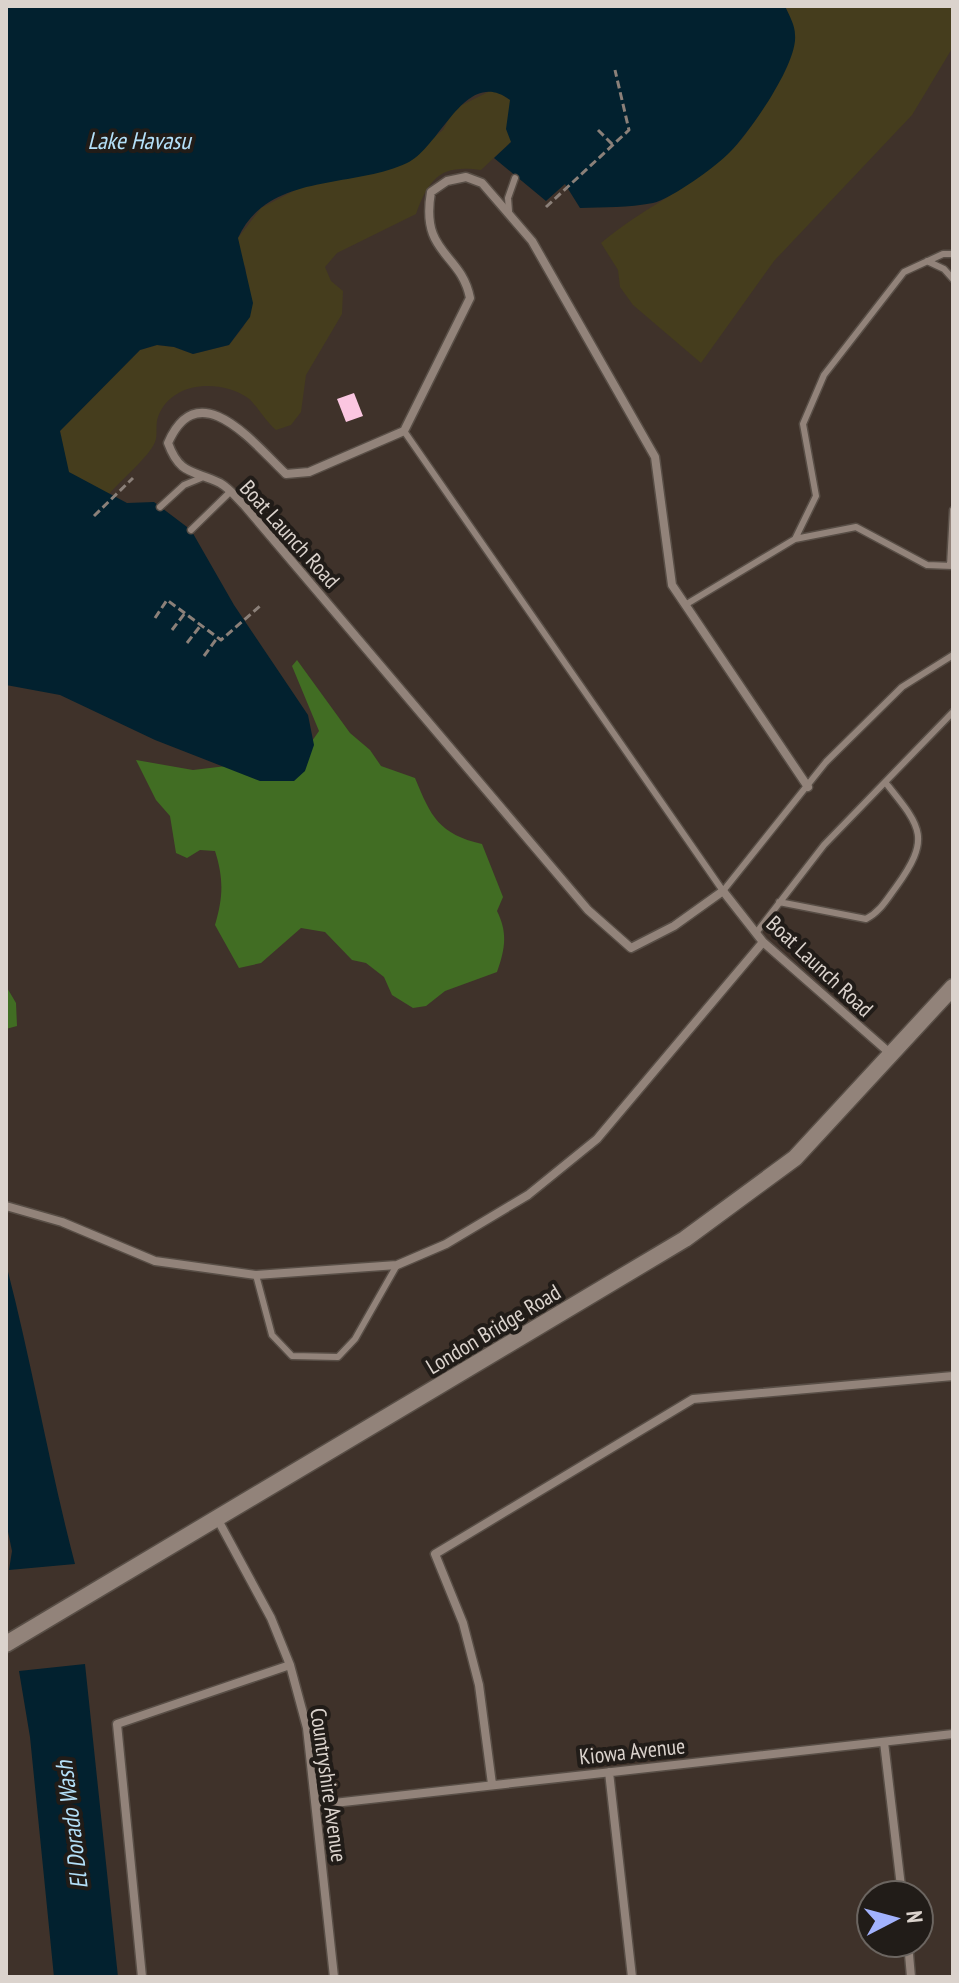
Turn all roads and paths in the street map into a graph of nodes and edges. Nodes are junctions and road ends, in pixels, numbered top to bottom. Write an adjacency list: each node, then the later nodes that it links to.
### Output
1 (615, 70): 3 (path)
2 (598, 130): 3 (path)
3 (613, 145): 5 (path)
4 (515, 178): 6 (lane)
5 (546, 207)
6 (509, 211): 10 (street); 20 (street)
7 (953, 254): 8 (lane)
8 (927, 261): 9 (lane); 18 (lane)
9 (953, 279)
10 (404, 431): 12 (street, Boat Launch Road); 33 (lane)
11 (133, 478): 16 (path)
12 (201, 478): 13 (street, Boat Launch Road); 14 (lane)
13 (230, 492): 17 (lane); 33 (street, Boat Launch Road)
14 (160, 507)
15 (953, 510): 19 (lane)
16 (94, 516)
17 (191, 530)
18 (795, 539): 19 (lane); 20 (lane)
19 (951, 566)
20 (685, 605): 32 (street)
21 (260, 606): 26 (path)
22 (185, 613): 23 (path); 24 (path); 25 (path)
23 (155, 618)
24 (201, 625): 26 (path); 27 (path)
25 (172, 630)
26 (217, 638): 29 (path)
27 (187, 643)
28 (953, 655): 32 (lane)
29 (204, 656)
30 (953, 712): 31 (lane)
31 (885, 782): 34 (lane); 34 (lane)
32 (808, 787): 33 (lane)
33 (723, 891): 35 (street, Boat Launch Road)
34 (779, 902): 35 (lane)
35 (756, 933): 36 (street, Boat Launch Road)
36 (763, 942): 38 (street, Boat Launch Road); 40 (street)
37 (953, 987): 38 (street, London Bridge Road)
38 (892, 1056): 43 (street, London Bridge Road)
39 (6, 1206): 41 (street)
40 (397, 1265): 41 (street); 41 (lane)
41 (256, 1275)
42 (953, 1376): 49 (street)
43 (218, 1520): 44 (street, London Bridge Road); 45 (street, Countryshire Avenue)
44 (6, 1644)
45 (290, 1665): 50 (street, Countryshire Avenue); 52 (street)
46 (953, 1734): 47 (street, Kiowa Avenue)
47 (884, 1742): 48 (street, Kiowa Avenue); 51 (street)
48 (609, 1772): 49 (street, Kiowa Avenue); 54 (street)
49 (492, 1784): 50 (street, Kiowa Avenue)
50 (316, 1805): 53 (street, Countryshire Avenue)
51 (900, 1879)
52 (142, 1977)
53 (334, 1977)
54 (632, 1977)

